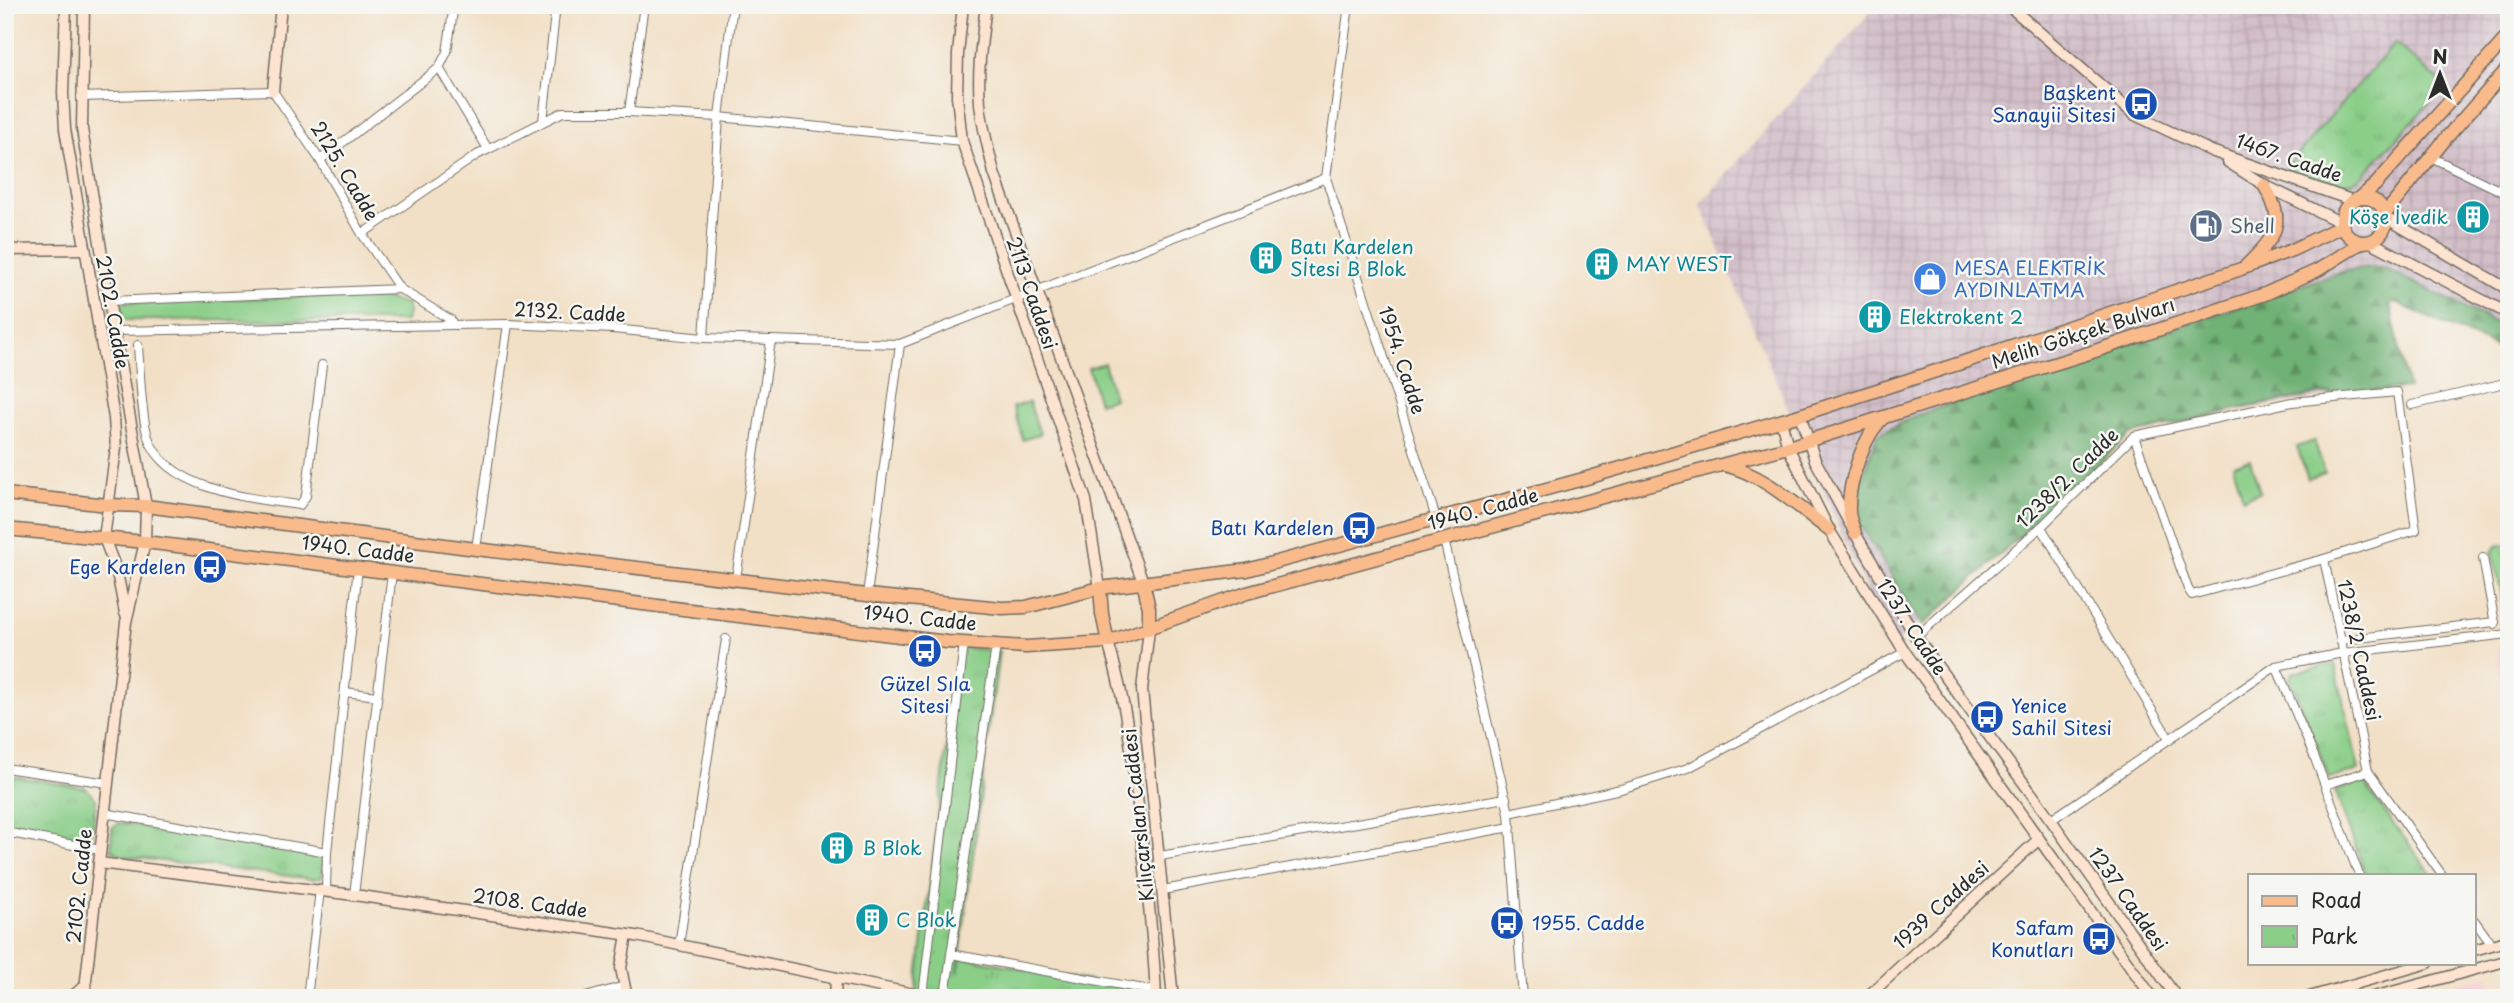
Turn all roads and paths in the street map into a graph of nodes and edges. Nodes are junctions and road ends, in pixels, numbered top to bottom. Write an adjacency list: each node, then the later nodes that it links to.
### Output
1 (66, 5): 34 (street, 2102. Cadde)
2 (84, 5): 17 (street, 2102. Cadde)
3 (281, 5): 16 (street)
4 (454, 5): 15 (street)
5 (556, 5): 20 (street)
6 (644, 5): 18 (street)
7 (733, 5): 19 (street)
8 (963, 5): 21 (street, 2113 Caddesi)
9 (986, 5): 38 (street, 2113 Caddesi)
10 (1333, 5): 12 (street)
11 (2008, 5): 23 (street, 1467. Cadde)
12 (1349, 6): 26 (street, 1954. Cadde)
13 (2509, 35): 29 (main road)
14 (2509, 67): 24 (main road)
15 (439, 68): 22 (street); 25 (street)
16 (273, 91): 17 (street); 25 (street, 2125. Cadde)
17 (81, 97): 41 (street, 2102. Cadde)
18 (629, 112): 19 (street); 20 (street)
19 (719, 117): 21 (street); 46 (street)
20 (543, 121): 22 (street)
21 (962, 141): 40 (street, 2113 Caddesi)
22 (488, 149): 32 (street)
23 (2211, 151): 27 (street, 1467. Cadde); 29 (street, 1467. Cadde)
24 (2431, 157): 28 (street); 30 (main road)
25 (320, 160): 32 (street, 2125. Cadde)
26 (1326, 178): 38 (street, 2132. Cadde); 66 (street, 1954. Cadde)
27 (2264, 185): 31 (street, 1467. Cadde); 36 (main road)
28 (2509, 195)
29 (2357, 200): 30 (main road, 1467. Cadde); 31 (main road, 1467. Cadde)
30 (2386, 216): 33 (main road); 39 (street, 1467. Cadde)
31 (2342, 225): 33 (main road, 1467. Cadde); 36 (main road, Melih Gökçek Bulvarı)
32 (362, 234): 37 (street, 2125. Cadde)
33 (2366, 242): 42 (street, 1467. Cadde); 57 (main road, Melih Gökçek Bulvarı)
34 (85, 249): 35 (street); 64 (street, 2102. Cadde)
35 (5, 250)
36 (2244, 268): 56 (main road, Melih Gökçek Bulvarı)
37 (400, 289): 41 (street); 43 (street, 2125. Cadde)
38 (1037, 290): 40 (street, 2132. Cadde); 80 (street, 2113 Caddesi)
39 (2509, 290)
40 (1016, 299): 48 (street, 2132. Cadde); 81 (street, 2113 Caddesi)
41 (109, 301): 45 (street, 2102. Cadde)
42 (2509, 314)
43 (452, 323): 44 (street, 2132. Cadde); 45 (street, 2132. Cadde)
44 (508, 324): 46 (street, 2132. Cadde); 74 (street)
45 (114, 331): 54 (street, 2102. Cadde)
46 (704, 338): 47 (street, 2132. Cadde)
47 (771, 340): 48 (street, 2132. Cadde); 79 (street)
48 (900, 344): 82 (street)
49 (138, 345): 53 (street)
50 (322, 365): 53 (street)
51 (2509, 382): 55 (street)
52 (2398, 392): 59 (street, 1238/2. Cadde); 76 (street, 1238/2 Caddesi)
53 (144, 402): 54 (street)
54 (126, 404): 65 (street, 2102. Cadde)
55 (2412, 405)
56 (1800, 415): 58 (main road, 1940. Cadde); 60 (street, 1237. Cadde)
57 (1885, 416): 60 (main road, Melih Gökçek Bulvarı); 70 (main road)
58 (1782, 420): 61 (street, 1237. Cadde); 66 (main road, 1940. Cadde)
59 (2134, 436): 67 (street, 1238/2. Cadde); 76 (street)
60 (1808, 440): 61 (main road, 1940. Cadde); 70 (street, 1237. Cadde)
61 (1788, 447): 62 (main road, 1940. Cadde); 69 (street, 1237. Cadde)
62 (1720, 464): 69 (main road); 72 (main road, 1940. Cadde)
63 (5, 494): 64 (main road, 1940. Cadde)
64 (108, 505): 65 (main road, 1940. Cadde); 71 (street, 2102. Cadde)
65 (146, 506): 73 (street, 2102. Cadde); 74 (main road, 1940. Cadde)
66 (1436, 518): 80 (main road, 1940. Cadde)
67 (2041, 527): 88 (street, 1238/2. Cadde); 99 (street)
68 (5, 529): 71 (main road, 1940. Cadde)
69 (1829, 530): 94 (street, 1237. Cadde)
70 (1855, 533): 88 (street, 1237. Cadde)
71 (104, 538): 73 (main road, 1940. Cadde); 83 (street, 2102. Cadde)
72 (1444, 540): 85 (main road, 1940. Cadde); 104 (street)
73 (145, 542): 77 (main road, 1940. Cadde); 83 (street, 2102. Cadde)
74 (476, 549): 79 (main road, 1940. Cadde)
75 (2483, 558): 84 (street)
76 (2323, 559): 90 (street, 1238/2 Caddesi)
77 (358, 568): 78 (main road, 1940. Cadde); 97 (street)
78 (392, 573): 92 (main road, 1940. Cadde); 98 (street)
79 (736, 579): 82 (main road, 1940. Cadde)
80 (1143, 582): 81 (main road, 1940. Cadde); 85 (main road)
81 (1100, 589): 82 (main road, 1940. Cadde); 91 (main road)
82 (867, 595)
83 (126, 622): 102 (street, 2102. Cadde)
84 (2495, 622): 87 (street); 90 (street)
85 (1149, 629): 91 (main road, 1940. Cadde); 113 (street, Kılıçarslan Caddesi)
86 (2509, 634): 87 (street)
87 (2498, 635): 95 (street)
88 (1916, 637): 107 (street, 1237. Cadde)
89 (726, 639): 123 (street)
90 (2340, 640): 95 (street, 1238/2 Caddesi)
91 (1108, 642): 93 (main road, 1940. Cadde); 133 (street, Kılıçarslan Caddesi)
92 (964, 643): 93 (main road, 1940. Cadde); 134 (street)
93 (996, 646): 126 (street)
94 (1905, 652): 106 (street); 110 (street, 1237. Cadde)
95 (2343, 653): 96 (street); 101 (street, 1238/2 Caddesi)
96 (2276, 666): 99 (street); 103 (street)
97 (345, 692): 98 (street); 112 (street)
98 (377, 696): 119 (street)
99 (2170, 740): 107 (street)
100 (5, 768): 102 (street)
101 (2368, 771): 103 (street); 116 (street, 1238/2 Caddesi)
102 (108, 783): 105 (street, 2102. Cadde)
103 (2325, 785): 115 (street)
104 (1506, 798): 106 (street); 113 (street)
105 (104, 813): 111 (street, 2102. Cadde); 112 (street)
106 (1509, 813): 108 (street)
107 (2051, 820): 144 (street, 1237 Caddesi)
108 (1511, 827): 117 (street); 141 (street)
109 (5, 832): 111 (street)
110 (2039, 839): 142 (street, 1939 Caddesi); 143 (street, 1237 Caddesi)
111 (100, 850): 114 (street, 2102. Cadde)
112 (327, 852): 118 (street)
113 (1160, 856): 117 (street, Kılıçarslan Caddesi)
114 (99, 863): 118 (street, 2108. Cadde); 131 (street, 2102. Cadde)
115 (2359, 874)
116 (2441, 874)
117 (1163, 890): 140 (street, Kılıçarslan Caddesi)
118 (323, 891): 119 (street, 2108. Cadde); 137 (street)
119 (354, 895): 121 (street, 2108. Cadde)
120 (2476, 922): 124 (street)
121 (627, 935): 123 (street, 2108. Cadde); 132 (street)
122 (2509, 940): 124 (street)
123 (679, 945): 130 (street, 2108. Cadde)
124 (2492, 945): 125 (street)
125 (2476, 949)
126 (951, 954): 133 (street); 135 (street)
127 (2509, 960): 146 (street)
128 (2420, 964): 129 (street)
129 (2395, 967): 145 (street)
130 (836, 978): 134 (street, 2108. Cadde); 139 (street)
131 (85, 992): 136 (street)
132 (626, 992): 138 (street)
133 (1155, 994)
134 (923, 996): 135 (street, 2108. Cadde)
135 (949, 997)
136 (71, 998)
137 (307, 998)
138 (582, 998)
139 (835, 998)
140 (1174, 998)
141 (1523, 998)
142 (1866, 998)
143 (2152, 998)
144 (2177, 998)
145 (2306, 998)
146 (2370, 998)

